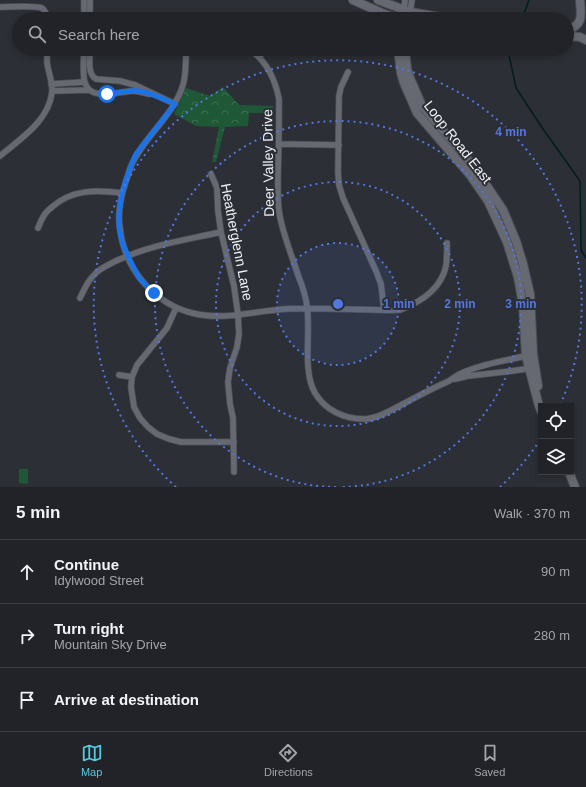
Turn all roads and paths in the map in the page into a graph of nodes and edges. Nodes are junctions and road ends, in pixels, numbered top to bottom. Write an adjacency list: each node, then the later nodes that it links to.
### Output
1 (84, 0): 10 (street)
2 (90, 0): 11 (street)
3 (353, 0): 12 (street)
4 (378, 0): 13 (street)
5 (405, 0): 14 (street)
6 (412, 0): 15 (street)
7 (580, 0): 16 (street)
8 (0, 7): 9 (street)
9 (46, 12)
10 (84, 12)
11 (90, 12)
12 (380, 12)
13 (404, 12)
14 (408, 12)
15 (409, 12)
16 (574, 28)
17 (586, 32): 18 (street)
18 (574, 33)
19 (574, 37): 20 (street)
20 (586, 40)
21 (47, 56): 30 (street)
22 (84, 56): 29 (street)
23 (90, 56): 33 (street)
24 (186, 56): 34 (street)
25 (398, 56): 49 (street, Loop Road East)
26 (406, 56): 49 (street, Loop Road East)
27 (259, 57): 35 (street, Deer Valley Drive)
28 (348, 72): 36 (street)
29 (85, 82): 30 (street); 31 (street)
30 (51, 84): 32 (street)
31 (89, 90): 32 (street); 33 (street)
32 (52, 91): 37 (street)
33 (159, 97): 34 (street)
34 (175, 104): 39 (street)
35 (279, 144): 36 (street); 46 (street, Deer Valley Drive)
36 (339, 145): 47 (street)
37 (0, 156)
38 (210, 174): 41 (street, Heatherglenn Lane)
39 (122, 193): 40 (street); 43 (street)
40 (38, 228)
41 (221, 232): 43 (street); 48 (street, Heatherglenn Lane)
42 (447, 243): 47 (street)
43 (128, 256): 44 (street); 45 (street)
44 (80, 298)
45 (176, 308): 48 (street); 52 (street)
46 (308, 309): 47 (street); 48 (street); 53 (street, Deer Valley Drive)
47 (384, 310)
48 (238, 314): 56 (street, Heatherglenn Lane)
49 (529, 355): 50 (street, Loop Road East); 53 (street, Deer Valley Drive)
50 (531, 368): 53 (street); 54 (street, Loop Road East); 55 (street, Loop Road East)
51 (119, 375): 52 (street)
52 (132, 377): 56 (street)
53 (449, 380)
54 (539, 403)
55 (543, 403)
56 (234, 442): 57 (street, Heatherglenn Lane)
57 (234, 472)
58 (570, 475): 59 (street)
59 (575, 487)

